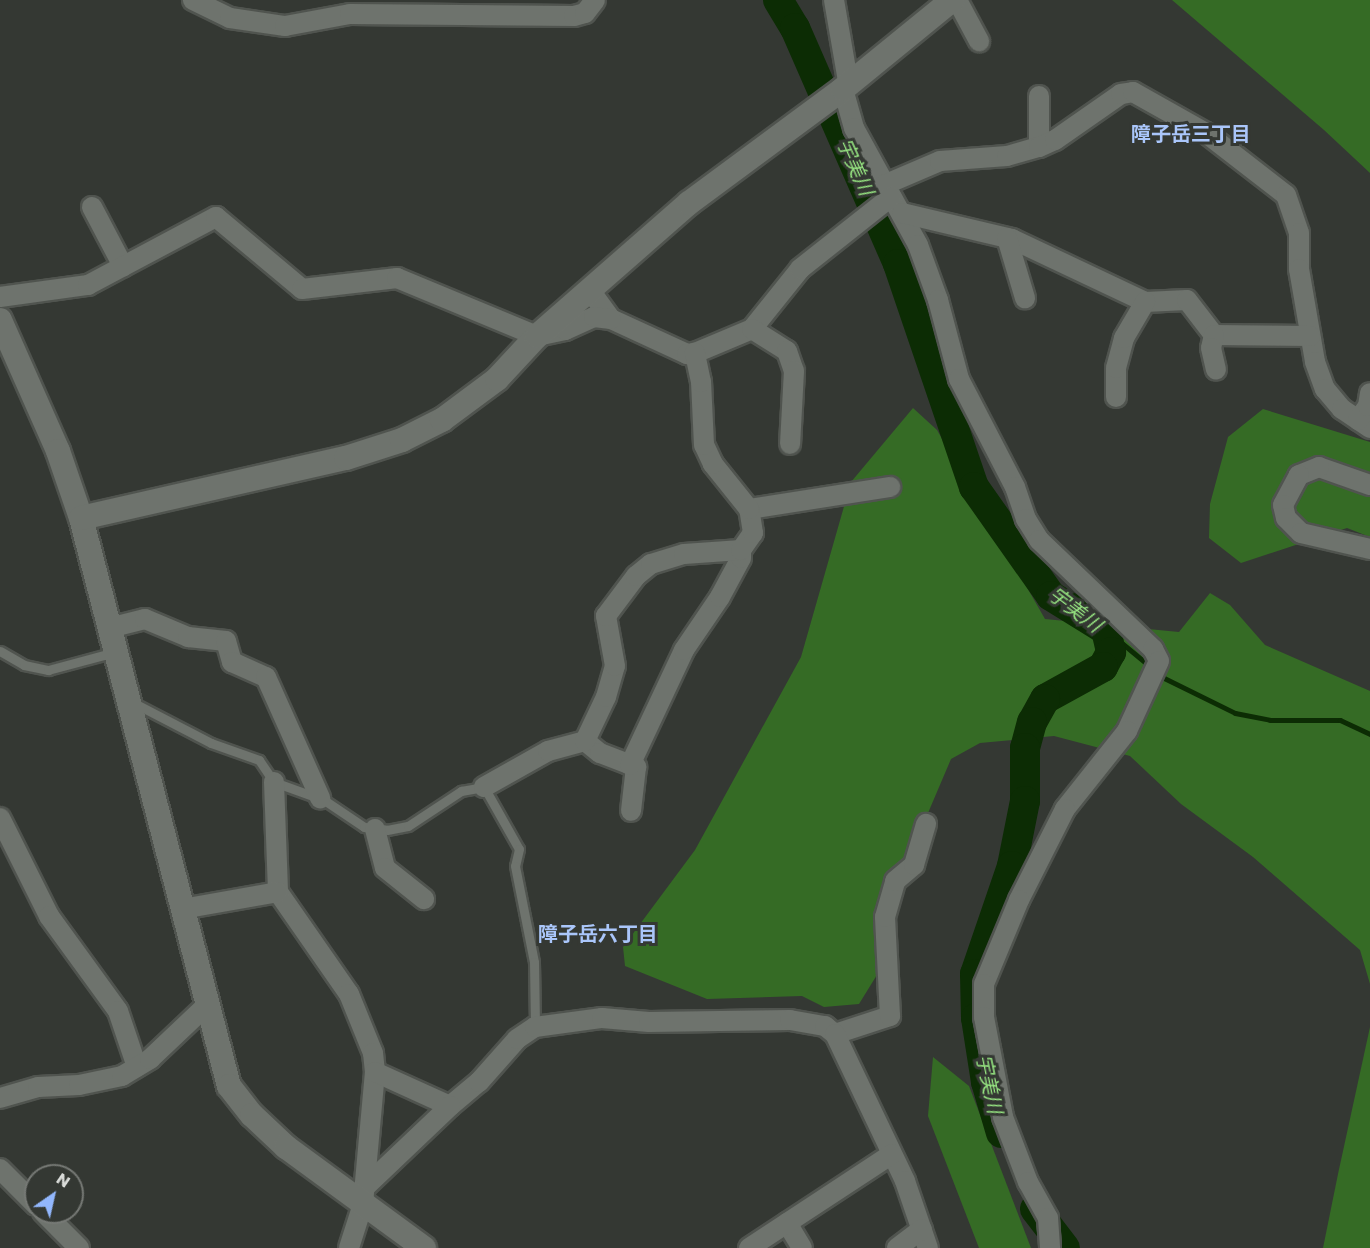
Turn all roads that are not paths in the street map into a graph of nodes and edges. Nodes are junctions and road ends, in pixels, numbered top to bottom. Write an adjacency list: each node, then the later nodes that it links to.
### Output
1 (194, 0): 2 (street)
2 (595, 0)
3 (834, 0): 7 (street)
4 (952, 0): 7 (street)
5 (957, 0): 6 (street)
6 (979, 41)
7 (842, 88): 10 (street); 14 (street)
8 (1039, 96): 9 (street)
9 (1039, 147): 10 (street); 23 (street)
10 (891, 199): 12 (street); 20 (street); 72 (street)
11 (92, 207): 13 (street)
12 (1006, 238): 16 (street); 17 (street)
13 (123, 266): 15 (street); 22 (street)
14 (589, 289): 18 (street); 22 (street)
15 (0, 297)
16 (1025, 298)
17 (1145, 302): 21 (street); 27 (street)
18 (611, 319): 22 (street); 24 (street)
19 (0, 320): 33 (street)
20 (752, 328): 24 (street); 29 (street)
21 (1214, 335): 23 (street); 25 (street)
22 (537, 336): 33 (street)
23 (1310, 336): 28 (street)
24 (695, 353): 32 (street)
25 (1216, 369)
26 (1370, 393): 28 (street)
27 (1116, 397)
28 (1364, 424)
29 (790, 444)
30 (1370, 485): 34 (street)
31 (890, 487): 32 (street)
32 (749, 509): 35 (street)
33 (81, 518): 36 (street)
34 (1370, 549)
35 (741, 550): 40 (street); 41 (street)
36 (109, 628): 38 (street); 44 (street)
37 (0, 651): 38 (lane)
38 (115, 652): 39 (street)
39 (132, 702): 42 (lane); 51 (street)
40 (585, 741): 41 (street); 43 (street)
41 (630, 765): 45 (street)
42 (274, 782): 44 (lane); 49 (street)
43 (484, 787): 48 (lane); 53 (lane)
44 (320, 798): 48 (lane)
45 (631, 811)
46 (0, 818): 55 (street)
47 (926, 824): 54 (street)
48 (375, 829): 50 (street)
49 (278, 892): 51 (street); 56 (street)
50 (424, 899)
51 (182, 909): 52 (street)
52 (206, 1006): 55 (street); 62 (street)
53 (535, 1027): 54 (street); 58 (street)
54 (835, 1034): 59 (street)
55 (137, 1067): 57 (street)
56 (375, 1072): 58 (street); 62 (street)
57 (0, 1098)
58 (450, 1106): 62 (street)
59 (892, 1154): 63 (street); 65 (street)
60 (0, 1169): 61 (street)
61 (24, 1193)
62 (364, 1196): 67 (street); 68 (street)
63 (787, 1222): 69 (street); 70 (street)
64 (55, 1224): 66 (street)
65 (925, 1239): 71 (street)
66 (79, 1248)
67 (349, 1248)
68 (424, 1248)
69 (749, 1248)
70 (802, 1248)
71 (897, 1248)
72 (1050, 1248)

